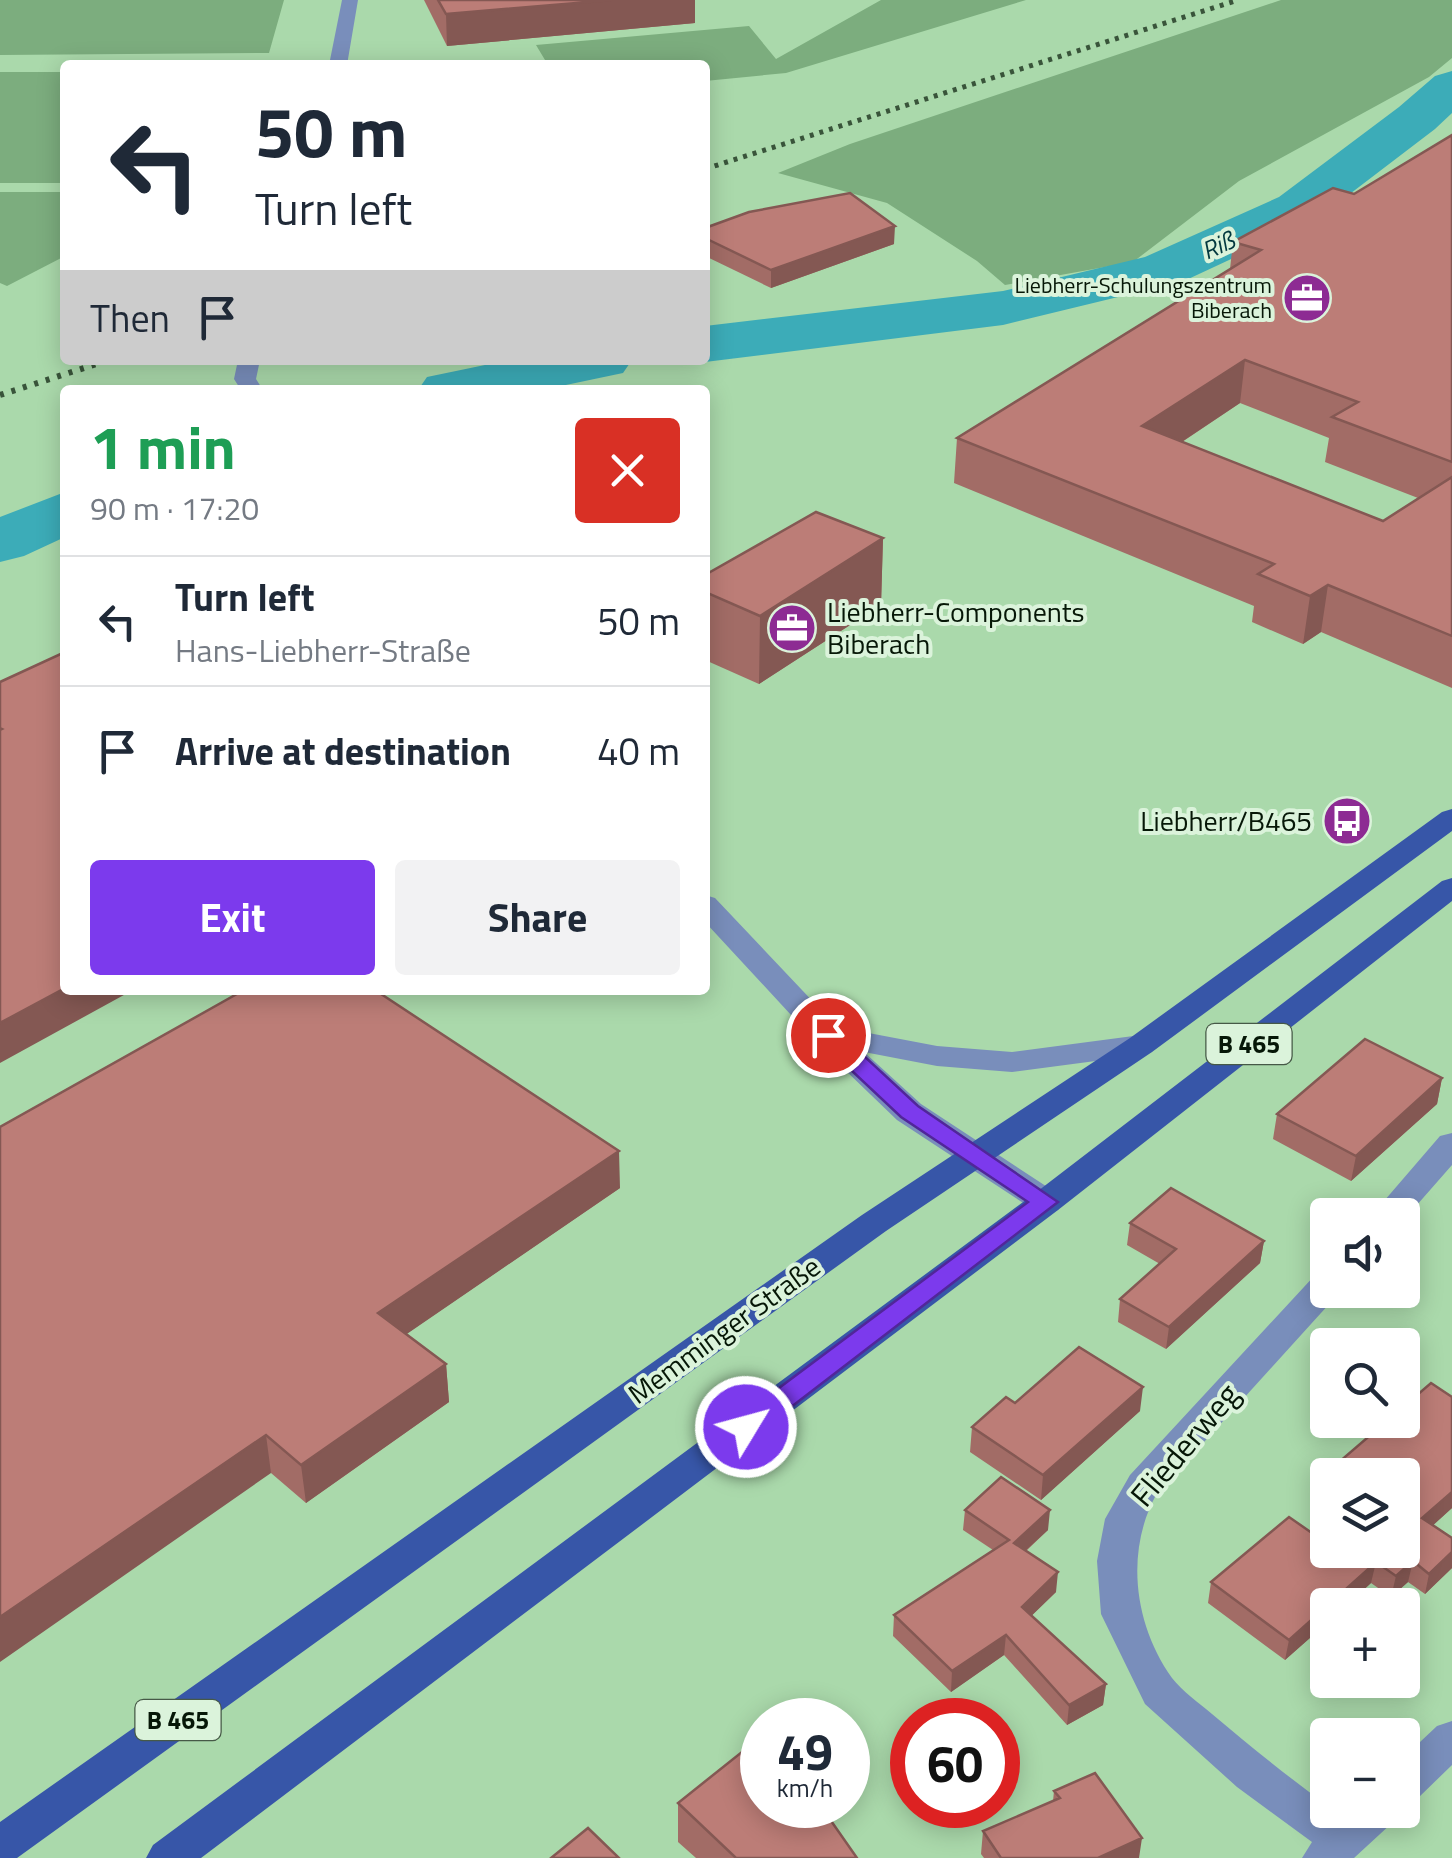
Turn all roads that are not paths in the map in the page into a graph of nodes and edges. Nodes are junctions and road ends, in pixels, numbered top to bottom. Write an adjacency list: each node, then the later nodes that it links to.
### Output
1 (350, 0): 2 (street)
2 (339, 60)
3 (1452, 818): 7 (main road, Memminger Straße / B 465)
4 (1452, 887): 11 (main road, B 465)
5 (710, 909): 6 (street)
6 (828, 1035): 7 (street); 9 (street)
7 (1141, 1045): 9 (main road, Memminger Straße / B 465)
8 (1452, 1144): 10 (street)
9 (975, 1156): 11 (street); 16 (main road, Memminger Straße / B 465)
10 (1403, 1198)
11 (1046, 1202): 18 (main road, B 465)
12 (1310, 1303): 17 (street, Fliederweg)
13 (1452, 1738): 14 (street)
14 (1420, 1769)
15 (1357, 1828): 17 (street)
16 (0, 1846)
17 (1334, 1849)
18 (168, 1858)

